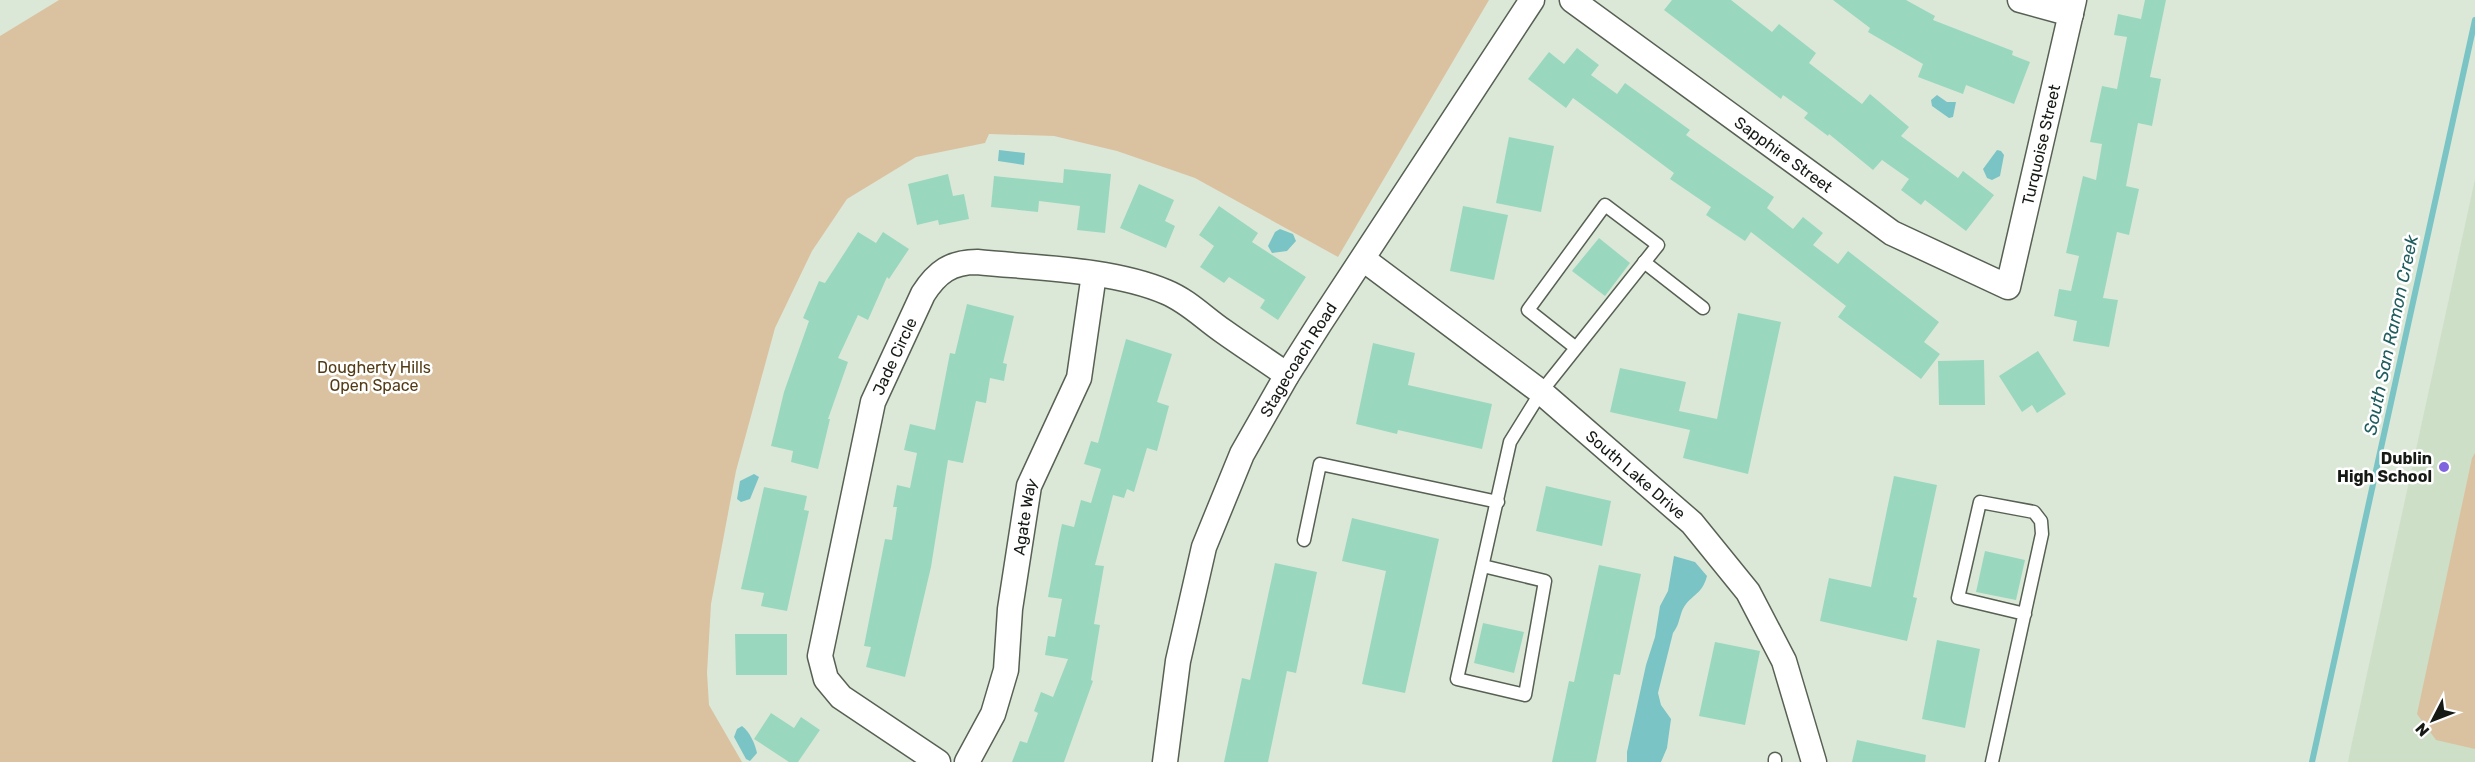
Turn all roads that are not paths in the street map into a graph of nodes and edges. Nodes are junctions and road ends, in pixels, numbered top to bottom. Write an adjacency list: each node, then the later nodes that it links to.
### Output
1 (1532, 0): 5 (street, Stagecoach Road)
2 (1572, 0): 8 (street, Sapphire Street)
3 (2020, 0): 4 (street)
4 (2073, 7): 8 (street, Turquoise Street)
5 (1363, 259): 11 (street, Stagecoach Road); 12 (street, South Lake Drive)
6 (1644, 262): 9 (lane); 10 (lane); 10 (lane)
7 (1094, 274): 11 (street, Jade Circle); 17 (street, Jade Circle); 18 (street, Agate Way)
8 (2008, 287)
9 (1703, 308)
10 (1576, 348): 12 (lane)
11 (1287, 375): 19 (street, Stagecoach Road)
12 (1541, 392): 13 (lane); 20 (street, South Lake Drive)
13 (1498, 502): 14 (lane); 15 (lane)
14 (1304, 540)
15 (1483, 566): 15 (lane)
16 (2025, 614): 16 (lane); 21 (lane)
17 (938, 762)
18 (967, 762)
19 (1165, 762)
20 (1814, 762)
21 (1992, 762)

